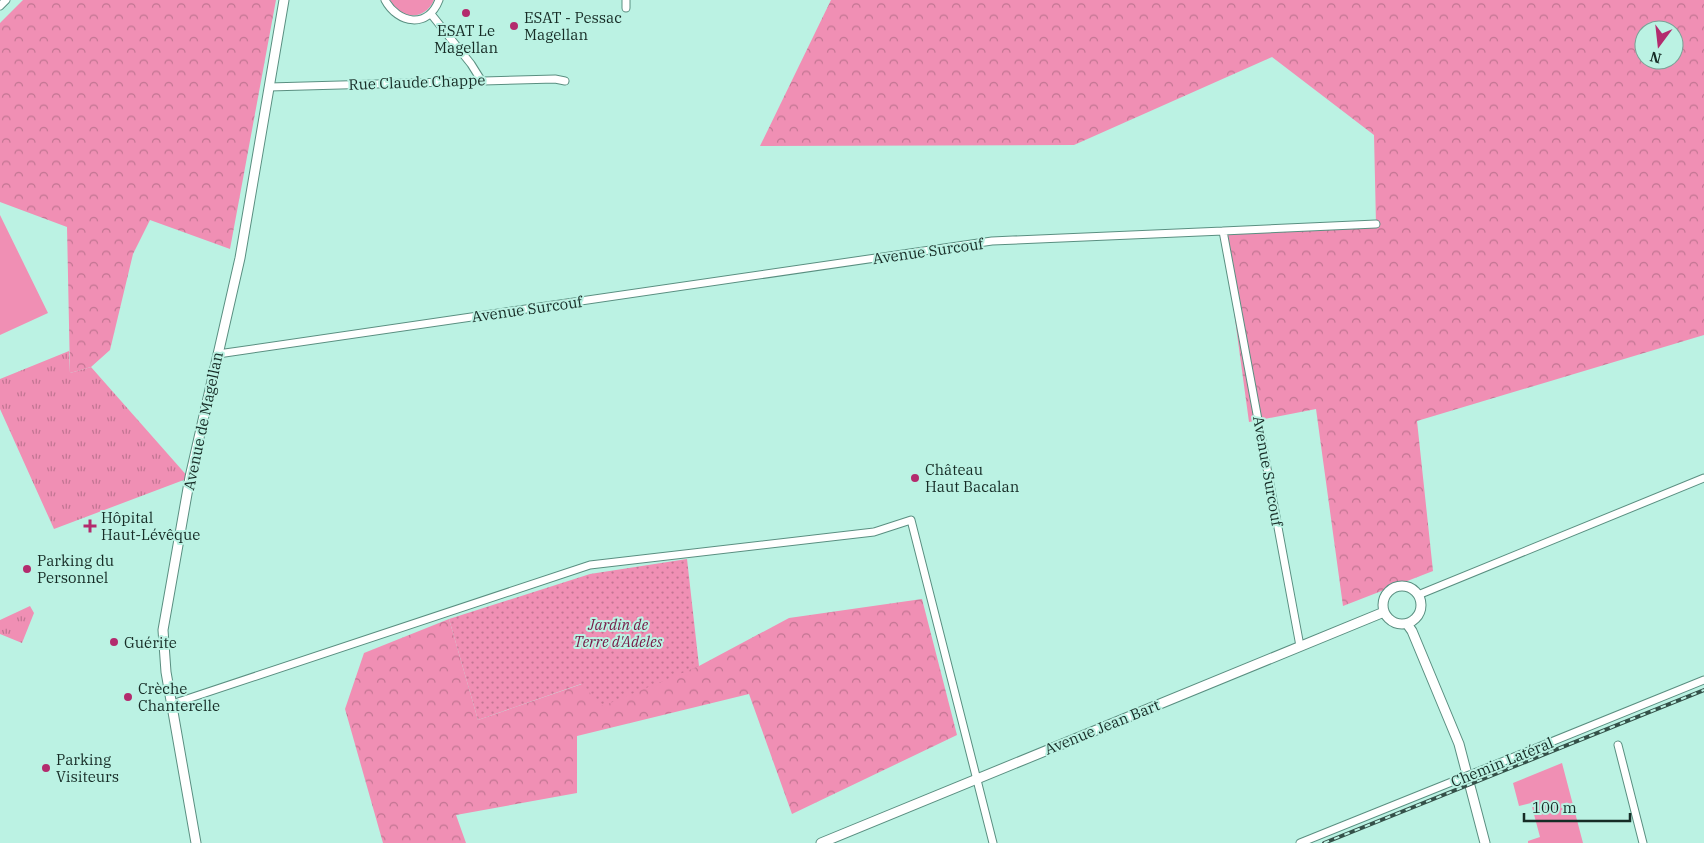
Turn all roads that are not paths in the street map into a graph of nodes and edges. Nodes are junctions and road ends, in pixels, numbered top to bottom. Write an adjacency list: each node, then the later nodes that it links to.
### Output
1 (6, 0): 5 (street)
2 (284, 0): 9 (street, Avenue de Magellan)
3 (385, 0): 6 (street)
4 (439, 0): 6 (street)
5 (0, 6)
6 (431, 14): 7 (street)
7 (481, 80): 8 (street, Rue Claude Chappe); 9 (street, Rue Claude Chappe)
8 (565, 81)
9 (269, 86): 12 (street, Avenue de Magellan)
10 (1376, 224): 11 (street)
11 (1224, 231): 12 (street, Avenue Surcouf); 17 (street, Avenue Surcouf)
12 (218, 354): 19 (street, Avenue de Magellan)
13 (1704, 478): 14 (street)
14 (1418, 595): 15 (street); 16 (street)
15 (1384, 612): 16 (street); 17 (street, Avenue Jean Bart)
16 (1407, 624): 26 (street)
17 (1300, 646): 21 (street, Avenue Jean Bart)
18 (1704, 680): 25 (street, Chemin Latéral, bridge)
19 (172, 704): 21 (street); 22 (street, Avenue de Magellan)
20 (1618, 745): 27 (street)
21 (978, 779): 23 (street, Avenue Jean Bart); 24 (street)
22 (196, 843)
23 (821, 843)
24 (993, 843)
25 (1300, 843)
26 (1485, 843)
27 (1643, 843)

